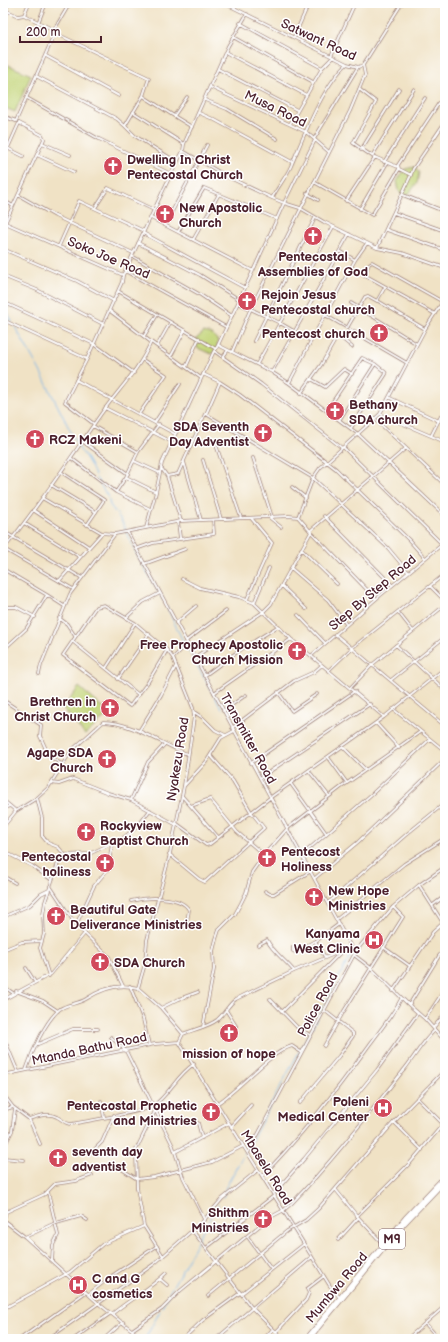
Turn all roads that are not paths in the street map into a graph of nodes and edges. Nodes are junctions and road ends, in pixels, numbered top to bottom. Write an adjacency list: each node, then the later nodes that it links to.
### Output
1 (9, 3): 10 (street)
2 (29, 3): 13 (street)
3 (46, 3): 14 (street)
4 (70, 3): 16 (street)
5 (224, 3): 12 (street, Satwant Road)
6 (309, 3): 18 (street)
7 (355, 3): 21 (street)
8 (402, 3): 23 (street, Satwant Road)
9 (3, 9): 10 (street)
10 (6, 10): 11 (street); 13 (street)
11 (3, 14)
12 (247, 14): 15 (street); 18 (street, Satwant Road)
13 (24, 15): 14 (street)
14 (38, 22): 16 (street)
15 (240, 23): 17 (street); 25 (street)
16 (55, 32): 20 (street); 35 (street)
17 (233, 37): 19 (street); 28 (street)
18 (294, 37): 21 (street, Satwant Road)
19 (225, 52): 26 (street); 33 (street)
20 (46, 56): 27 (street); 34 (street)
21 (332, 56): 22 (street, Satwant Road); 25 (street)
22 (347, 64): 24 (street, Satwant Road); 51 (street)
23 (363, 66): 24 (street, Satwant Road); 30 (street)
24 (358, 67): 53 (street)
25 (322, 68): 28 (street)
26 (218, 69): 29 (street); 41 (street)
27 (36, 76): 37 (street); 49 (street)
28 (314, 82): 33 (street)
29 (210, 87): 39 (street); 48 (street, Musa Road)
30 (359, 89): 59 (street); 61 (street)
31 (414, 89): 65 (street)
32 (399, 90): 59 (street)
33 (306, 95): 41 (street)
34 (119, 96)
35 (143, 96): 42 (street); 45 (street)
36 (188, 97): 45 (street)
37 (26, 98): 46 (street); 73 (street)
38 (425, 98): 70 (street)
39 (205, 100): 43 (street); 52 (street)
40 (439, 103): 71 (street)
41 (297, 110): 48 (street)
42 (134, 112): 49 (street); 55 (street)
43 (199, 113): 50 (street); 69 (street)
44 (3, 116): 46 (street)
45 (174, 116): 50 (street)
46 (17, 122): 54 (street); 58 (street)
47 (445, 122): 74 (street)
48 (290, 124): 51 (street, Musa Road)
49 (125, 126): 68 (street)
50 (193, 127): 55 (street)
51 (306, 132): 53 (street, Musa Road); 69 (street)
52 (277, 139)
53 (315, 139): 61 (street, Musa Road); 84 (street)
54 (42, 143): 62 (street); 63 (street)
55 (184, 144): 60 (street)
56 (207, 145): 67 (street)
57 (3, 146): 58 (street)
58 (8, 148): 64 (street); 66 (street)
59 (361, 150): 65 (street)
60 (183, 151): 67 (street); 68 (street)
61 (329, 152): 75 (street)
62 (37, 154): 72 (street); 78 (street)
63 (70, 155)
64 (23, 156)
65 (374, 157): 70 (street); 83 (street)
66 (3, 159)
67 (199, 159): 80 (street); 97 (street)
68 (177, 162): 73 (street)
69 (292, 162): 80 (street)
70 (386, 162): 71 (street); 88 (street)
71 (398, 168): 74 (street); 88 (street)
72 (74, 172)
73 (171, 174): 89 (street)
74 (411, 175): 79 (street)
75 (314, 182): 76 (street); 83 (street)
76 (307, 193): 82 (street); 87 (street)
77 (219, 194): 94 (street); 102 (street); 104 (street)
78 (18, 195): 85 (street); 96 (street)
79 (403, 195): 90 (street); 91 (street)
80 (272, 198): 84 (street)
81 (3, 200): 85 (street)
82 (318, 200)
83 (346, 201): 88 (street)
84 (284, 203): 87 (street); 94 (street)
85 (13, 206): 95 (street)
86 (95, 208): 89 (street); 96 (street); 101 (street)
87 (300, 208): 93 (street); 133 (street)
88 (360, 209)
89 (154, 210): 92 (street)
90 (441, 210)
91 (394, 213): 99 (street); 100 (street)
92 (151, 218): 97 (street); 101 (street)
93 (316, 218): 98 (street); 139 (street)
94 (277, 219): 118 (street)
95 (4, 222): 107 (street, Soko Joe Road)
96 (68, 223): 107 (street); 112 (street)
97 (165, 225): 102 (street)
98 (333, 227): 103 (street); 143 (street)
99 (387, 230): 108 (street); 110 (street)
100 (445, 230)
101 (143, 232): 105 (street); 123 (street)
102 (178, 232): 104 (street)
103 (349, 234): 106 (street); 111 (street)
104 (193, 240): 118 (street)
105 (138, 243): 112 (street); 126 (street)
106 (367, 243): 108 (street); 114 (street)
107 (59, 246): 119 (street, Soko Joe Road)
108 (378, 248): 116 (street)
109 (3, 249): 127 (street)
110 (445, 250)
111 (340, 251): 114 (street); 149 (street)
112 (133, 253): 113 (street)
113 (132, 256): 117 (street); 138 (street)
114 (355, 260): 115 (street)
115 (352, 268): 120 (street); 140 (street)
116 (445, 268)
117 (125, 271): 119 (street, Soko Joe Road); 145 (street, Soko Joe Road)
118 (253, 271): 123 (street)
119 (123, 275): 124 (street)
120 (364, 275): 122 (street); 131 (street)
121 (3, 276): 144 (street)
122 (385, 287): 128 (street); 136 (street)
123 (245, 288): 126 (street)
124 (118, 291): 127 (street); 137 (street)
125 (445, 298): 131 (street)
126 (240, 300): 132 (street)
127 (114, 301): 135 (street)
128 (377, 301): 134 (street); 147 (street)
129 (3, 302): 155 (street)
130 (351, 302): 134 (street)
131 (443, 302): 136 (street)
132 (238, 303): 133 (street); 138 (street)
133 (251, 308): 139 (street); 163 (street)
134 (359, 309): 146 (street); 156 (street)
135 (110, 311): 144 (street); 150 (street)
136 (435, 314): 147 (street)
137 (157, 315): 142 (street); 150 (street)
138 (232, 316): 145 (street)
139 (266, 316): 143 (street); 152 (street)
140 (325, 316): 146 (street); 153 (street)
141 (3, 320): 166 (street)
142 (170, 323): 148 (street); 158 (street)
143 (280, 323): 149 (street); 169 (street)
144 (103, 325): 155 (street)
145 (226, 327): 157 (street)
146 (347, 328): 168 (street)
147 (425, 329): 156 (street)
148 (185, 330): 151 (street); 164 (street)
149 (296, 332): 153 (street); 172 (street)
150 (144, 336): 154 (street)
151 (199, 338): 160 (street); 171 (street)
152 (254, 341)
153 (311, 341): 180 (street)
154 (151, 342): 158 (street); 167 (street)
155 (94, 344): 166 (street); 173 (street)
156 (417, 344): 168 (street)
157 (218, 345): 160 (street); 161 (street)
158 (157, 346): 164 (street)
159 (352, 347): 177 (street)
160 (216, 349): 162 (street)
161 (228, 350): 163 (street); 165 (street)
162 (214, 351): 165 (street); 174 (street)
163 (232, 352): 169 (street)
164 (171, 356): 171 (street)
165 (223, 357): 206 (street)
166 (87, 359): 178 (street)
167 (143, 360): 173 (street); 187 (street)
168 (407, 363): 183 (street)
169 (257, 364): 172 (street)
170 (375, 364): 175 (street); 191 (street); 197 (street)
171 (186, 367): 176 (street)
172 (272, 372): 180 (street)
173 (134, 373): 184 (street)
174 (203, 374): 176 (street); 179 (street)
175 (352, 374): 177 (street); 186 (street)
176 (201, 378): 199 (street)
177 (311, 379): 182 (street)
178 (76, 380): 184 (street); 196 (street)
179 (220, 382): 188 (street); 213 (street)
180 (289, 383): 182 (street)
181 (180, 384): 194 (street)
182 (301, 393): 186 (street)
183 (390, 398): 189 (street); 193 (street)
184 (112, 399): 185 (street); 187 (street)
185 (105, 408): 196 (street); 198 (street)
186 (327, 410): 191 (street)
187 (139, 414): 194 (street)
188 (206, 414): 214 (street); 222 (street)
189 (380, 414): 192 (street); 201 (street)
190 (445, 416): 193 (street)
191 (340, 419): 197 (street)
192 (375, 419): 200 (street); 207 (street)
193 (439, 421): 201 (street)
194 (155, 422): 195 (street)
195 (159, 424): 198 (street); 199 (street)
196 (94, 425): 202 (street); 208 (street)
197 (350, 428): 200 (street)
198 (153, 434): 203 (street); 208 (street)
199 (175, 434): 203 (street)
200 (358, 434): 206 (street); 215 (street)
201 (431, 436): 205 (street)
202 (82, 441): 209 (street); 219 (street)
203 (172, 442): 216 (street)
204 (215, 442): 241 (street)
205 (445, 442)
206 (343, 447): 213 (street); 220 (street)
207 (406, 448): 215 (street); 224 (street)
208 (138, 452): 212 (street)
209 (71, 458): 217 (street); 229 (street)
210 (253, 458): 239 (street)
211 (203, 460): 244 (street)
212 (134, 461): 218 (street); 219 (street)
213 (327, 461): 222 (street); 228 (street)
214 (184, 462): 221 (street); 245 (street)
215 (390, 462): 220 (street); 238 (street)
216 (162, 469): 218 (street); 221 (street)
217 (61, 472): 225 (street); 236 (street)
218 (160, 473): 230 (street)
219 (127, 475): 229 (street); 230 (street)
220 (373, 475): 228 (street); 260 (street)
221 (167, 476): 246 (street)
222 (313, 478): 232 (street); 233 (street)
223 (445, 480): 224 (street)
224 (442, 483): 226 (street)
225 (51, 485): 231 (street); 236 (street)
226 (445, 485)
227 (292, 487): 232 (street)
228 (357, 489): 233 (street); 267 (street)
229 (116, 492): 234 (street)
230 (156, 492): 234 (street)
231 (42, 498): 235 (street); 249 (street)
232 (306, 498): 240 (street)
233 (339, 504): 237 (street); 273 (street)
234 (150, 509): 251 (street)
235 (33, 510): 248 (street); 261 (street)
236 (96, 512): 249 (street)
237 (324, 516): 253 (street); 279 (street)
238 (445, 516)
239 (271, 517): 240 (street); 242 (street); 250 (street)
240 (298, 517): 253 (street)
241 (241, 518): 242 (street); 244 (street)
242 (251, 518): 286 (street)
243 (213, 519): 244 (street); 245 (street); 258 (street)
244 (221, 519)
245 (201, 520): 246 (street)
246 (181, 521): 247 (street)
247 (178, 522): 251 (street); 258 (street)
248 (24, 523): 257 (street); 266 (street)
249 (87, 525): 254 (street)
250 (281, 527)
251 (146, 528): 255 (street)
252 (3, 531): 257 (street)
253 (311, 531): 264 (street); 285 (street)
254 (102, 533): 256 (street); 261 (street)
255 (128, 533): 256 (street); 262 (street, Transmitter Road)
256 (115, 534): 275 (street)
257 (14, 537): 265 (street); 272 (street)
258 (180, 538): 262 (street)
259 (445, 542): 260 (street, Step By Step Road)
260 (442, 544): 267 (street, Step By Step Road)
261 (89, 547): 266 (street)
262 (136, 549): 268 (street, Transmitter Road)
263 (185, 549): 268 (street)
264 (301, 549): 270 (street); 278 (street)
265 (4, 550): 277 (street)
266 (80, 557): 272 (street)
267 (425, 558): 273 (street, Step By Step Road)
268 (144, 564): 283 (street, Transmitter Road)
269 (269, 568): 288 (street)
270 (291, 568): 280 (street); 303 (street)
271 (3, 569): 284 (street)
272 (69, 569): 275 (street); 277 (street)
273 (408, 572): 279 (street, Step By Step Road)
274 (445, 574): 281 (street)
275 (82, 578): 282 (street)
276 (182, 579): 286 (street)
277 (59, 581): 282 (street)
278 (337, 584)
279 (392, 585): 285 (street, Step By Step Road)
280 (282, 586): 293 (street); 295 (street)
281 (430, 586): 287 (street); 296 (street)
282 (73, 589): 290 (street)
283 (160, 593): 300 (street); 302 (street, Transmitter Road)
284 (47, 595): 290 (street); 298 (street)
285 (376, 598): 303 (street, Step By Step Road)
286 (247, 599): 288 (street)
287 (445, 601)
288 (254, 603): 295 (street)
289 (445, 605): 305 (street)
290 (64, 606): 299 (street)
291 (196, 606): 302 (street)
292 (3, 607): 298 (street)
293 (306, 609)
294 (226, 611): 311 (street)
295 (263, 612): 304 (street); 320 (street)
296 (398, 612): 305 (street); 316 (street)
297 (298, 615): 313 (street)
298 (35, 617): 317 (street)
299 (59, 618): 308 (street); 329 (street)
300 (126, 618): 301 (street, Nyakezu Road); 308 (street, Nyakezu Road)
301 (135, 623): 306 (street, Nyakezu Road); 326 (street)
302 (176, 623): 311 (street, Transmitter Road)
303 (346, 624): 307 (street, Step By Step Road)
304 (277, 627): 310 (street); 330 (street)
305 (413, 630): 315 (street)
306 (149, 634): 318 (street, Nyakezu Road); 332 (street)
307 (335, 634): 313 (street, Step By Step Road); 316 (street)
308 (75, 636): 312 (street)
309 (445, 637): 322 (street)
310 (291, 639): 319 (street); 338 (street)
311 (186, 640): 314 (street, Transmitter Road)
312 (72, 641): 326 (street); 340 (street)
313 (325, 643): 319 (street, Step By Step Road)
314 (187, 644): 320 (street, Transmitter Road); 321 (street)
315 (396, 644): 322 (street); 323 (street)
316 (352, 648): 323 (street); 328 (street)
317 (3, 650)
318 (167, 650): 321 (street, Nyakezu Road); 340 (street)
319 (311, 656): 324 (street)
320 (195, 657): 330 (street, Transmitter Road)
321 (173, 658): 325 (street, Nyakezu Road)
322 (414, 661): 331 (street); 333 (street)
323 (373, 664): 333 (street); 334 (street)
324 (322, 665): 328 (street); 337 (street)
325 (176, 666): 347 (street, Nyakezu Road); 352 (street)
326 (106, 668): 332 (street)
327 (445, 668): 331 (street)
328 (328, 670): 334 (street)
329 (39, 674)
330 (204, 676): 338 (street, Transmitter Road)
331 (432, 678): 335 (street); 342 (street)
332 (118, 679): 340 (street)
333 (391, 680): 342 (street)
334 (351, 688): 336 (street)
335 (445, 690)
336 (354, 691): 344 (street); 365 (street)
337 (278, 692): 339 (street); 351 (street)
338 (214, 693): 346 (street, Transmitter Road)
339 (317, 694)
340 (139, 695)
341 (246, 695): 346 (street)
342 (410, 696): 345 (street); 350 (street)
343 (3, 700): 366 (street)
344 (370, 704): 348 (street); 369 (street)
345 (393, 709): 348 (street); 354 (street)
346 (223, 711): 351 (street, Transmitter Road)
347 (194, 712): 355 (street); 361 (street, Nyakezu Road)
348 (384, 717): 349 (street)
349 (376, 723): 358 (street); 359 (street)
350 (445, 726)
351 (232, 728): 353 (street, Transmitter Road)
352 (139, 731): 357 (street); 366 (street)
353 (234, 731): 355 (street); 365 (street, Transmitter Road)
354 (420, 732): 356 (street); 359 (street)
355 (225, 735): 362 (street)
356 (430, 739): 360 (street); 394 (street)
357 (164, 745): 361 (street); 379 (street)
358 (343, 747): 363 (street); 367 (street)
359 (399, 748): 367 (street)
360 (445, 751)
361 (187, 754): 373 (street, Nyakezu Road)
362 (211, 756): 373 (street); 387 (street)
363 (328, 758): 368 (street); 371 (street)
364 (445, 759): 407 (street)
365 (251, 763): 369 (street, Transmitter Road)
366 (61, 764): 370 (street)
367 (366, 770): 371 (street)
368 (309, 771): 372 (street); 375 (street)
369 (260, 778): 376 (street, Transmitter Road)
370 (51, 783): 377 (street); 379 (street)
371 (347, 783): 375 (street)
372 (291, 784): 376 (street); 385 (street)
373 (184, 786): 374 (street, Nyakezu Road)
374 (182, 796): 382 (street); 390 (street, Nyakezu Road)
375 (329, 796): 385 (street)
376 (271, 797): 387 (street); 393 (street, Transmitter Road)
377 (37, 798): 386 (street); 401 (street)
378 (3, 800): 381 (street)
379 (131, 800): 384 (street)
380 (445, 803): 417 (street)
381 (10, 806): 383 (street); 386 (street)
382 (191, 806): 391 (street); 395 (street)
383 (3, 808)
384 (150, 810): 390 (street); 398 (street)
385 (311, 810): 393 (street); 394 (street)
386 (16, 811): 389 (street)
387 (251, 812): 391 (street); 397 (street)
388 (3, 819): 389 (street)
389 (6, 823): 392 (street)
390 (175, 824): 395 (street); 400 (street, Nyakezu Road)
391 (232, 826): 395 (street); 397 (street)
392 (3, 827)
393 (287, 829): 402 (street); 403 (street, Transmitter Road)
394 (326, 834): 403 (street)
395 (218, 837)
396 (445, 838): 421 (street)
397 (249, 842): 400 (street); 402 (street)
398 (112, 844): 401 (street); 424 (street)
399 (3, 851): 408 (street)
400 (169, 854): 416 (street, Nyakezu Road)
401 (65, 855): 408 (street)
402 (264, 855): 469 (street)
403 (301, 855): 405 (street, Transmitter Road)
404 (445, 867): 410 (street, Police Road)
405 (311, 871): 407 (street, Transmitter Road); 413 (street)
406 (3, 876): 409 (street)
407 (315, 878): 417 (street, Transmitter Road)
408 (52, 880): 411 (street)
409 (15, 883)
410 (419, 885): 418 (street); 419 (street, Police Road)
411 (50, 886): 412 (street); 424 (street)
412 (49, 890): 420 (street); 428 (street)
413 (265, 891)
414 (445, 896): 418 (street)
415 (131, 900): 416 (street)
416 (157, 900): 426 (street); 449 (street, Nyakezu Road)
417 (328, 903): 421 (street, Transmitter Road)
418 (433, 905): 422 (street)
419 (393, 907): 433 (street); 437 (street, Police Road)
420 (3, 917)
421 (337, 919): 423 (street, Transmitter Road)
422 (443, 923): 425 (street); 440 (street)
423 (339, 924): 429 (street); 432 (street, Transmitter Road)
424 (76, 925): 427 (street)
425 (445, 926)
426 (186, 927)
427 (84, 933): 444 (street); 447 (street)
428 (42, 941): 435 (street); 444 (street)
429 (316, 941): 431 (street); 439 (street)
430 (258, 944): 443 (street)
431 (293, 947)
432 (351, 947): 436 (street); 437 (street, Transmitter Road)
433 (383, 948): 440 (street); 442 (street)
434 (445, 949): 458 (street)
435 (3, 950)
436 (342, 951): 439 (street); 463 (street)
437 (356, 951): 438 (street, Police Road)
438 (354, 955): 442 (street); 461 (street, Police Road)
439 (325, 957): 443 (street)
440 (410, 966): 451 (street)
441 (26, 968): 445 (street)
442 (371, 968): 451 (street); 467 (street)
443 (294, 971): 460 (street)
444 (49, 976): 445 (street)
445 (35, 982): 452 (street)
446 (3, 986): 454 (street)
447 (122, 986): 448 (street); 462 (street)
448 (130, 986): 449 (street); 479 (street)
449 (138, 988): 459 (street)
450 (445, 989): 466 (street)
451 (393, 990): 456 (street)
452 (16, 992): 454 (street); 462 (street)
453 (198, 992): 459 (street)
454 (13, 993): 457 (street)
455 (270, 999): 463 (street)
456 (401, 999): 458 (street); 521 (street)
457 (3, 1000)
458 (409, 1005): 464 (street)
459 (161, 1008): 472 (street)
460 (226, 1010): 468 (street); 469 (street)
461 (324, 1010): 467 (street); 473 (street, Police Road)
462 (58, 1011): 478 (street)
463 (282, 1012): 473 (street)
464 (418, 1013): 466 (street); 527 (street)
465 (445, 1014): 471 (street)
466 (424, 1019): 471 (street)
467 (339, 1020): 480 (street); 492 (street)
468 (236, 1026)
469 (203, 1027): 472 (street)
470 (98, 1029): 478 (street)
471 (434, 1029): 476 (street); 529 (street)
472 (183, 1034): 477 (street)
473 (310, 1035): 482 (street, Police Road)
474 (3, 1036): 486 (street)
475 (111, 1037): 481 (street)
476 (445, 1041)
477 (179, 1042): 479 (street, Mtanda Bathu Road); 483 (street, Mbasela Road)
478 (38, 1044): 484 (street)
479 (149, 1045): 481 (street, Mtanda Bathu Road)
480 (324, 1046)
481 (126, 1051): 484 (street, Mtanda Bathu Road); 494 (street)
482 (301, 1052): 491 (street); 514 (street, Police Road)
483 (194, 1064): 491 (street, Mbasela Road); 494 (street)
484 (26, 1070): 486 (street, Mtanda Bathu Road)
485 (445, 1070): 489 (street)
486 (18, 1072): 487 (street, Mtanda Bathu Road)
487 (3, 1075)
488 (3, 1094): 495 (street)
489 (417, 1098): 503 (street); 505 (street)
490 (101, 1101): 500 (street)
491 (218, 1103): 504 (street, Mbasela Road)
492 (300, 1103)
493 (251, 1105): 506 (street)
494 (153, 1106): 498 (street); 499 (street)
495 (13, 1107): 496 (street); 497 (street)
496 (15, 1109): 501 (street); 511 (street)
497 (3, 1110)
498 (155, 1111): 513 (street); 523 (street)
499 (114, 1115): 500 (street); 510 (street)
500 (104, 1117): 501 (street)
501 (29, 1119): 508 (street)
502 (198, 1122): 507 (street)
503 (394, 1122): 512 (street); 525 (street)
504 (229, 1123): 506 (street, Mbasela Road); 507 (street)
505 (444, 1123): 512 (street)
506 (232, 1127): 509 (street, Mbasela Road)
507 (202, 1138): 513 (street)
508 (40, 1144)
509 (243, 1146): 514 (street, Mbasela Road); 518 (street)
510 (96, 1148)
511 (3, 1149)
512 (422, 1150): 531 (street)
513 (175, 1152): 518 (street)
514 (248, 1153): 519 (street, Mbasela Road)
515 (3, 1158): 516 (street)
516 (24, 1160)
517 (123, 1170): 523 (street)
518 (180, 1170): 523 (street); 532 (street)
519 (258, 1170): 521 (street, Mbasela Road); 532 (street)
520 (92, 1175): 526 (street)
521 (262, 1176): 527 (street, Mbasela Road)
522 (445, 1176): 543 (main road, Mumbwa Road / M9)
523 (137, 1179): 536 (street)
524 (445, 1181): 562 (main road, Mumbwa Road / M9)
525 (336, 1190): 531 (street); 537 (street)
526 (48, 1192): 530 (street); 535 (street)
527 (274, 1194): 529 (street, Mbasela Road); 545 (street)
528 (3, 1197): 530 (street)
529 (284, 1210): 537 (street, Mbasela Road); 539 (street)
530 (6, 1212): 533 (street)
531 (358, 1217): 541 (street); 543 (street)
532 (204, 1219): 538 (street)
533 (3, 1220): 540 (street)
534 (87, 1220): 535 (street)
535 (55, 1224): 540 (street); 549 (street)
536 (144, 1226): 544 (street); 553 (street)
537 (294, 1227): 542 (street, Mbasela Road); 546 (street)
538 (192, 1230): 545 (street); 547 (street)
539 (247, 1236): 546 (street); 550 (street)
540 (25, 1237): 549 (street)
541 (338, 1240)
542 (304, 1244): 548 (street, Mbasela Road); 551 (street)
543 (384, 1244): 562 (main road, Mumbwa Road / M9)
544 (157, 1246): 547 (street); 559 (street)
545 (206, 1248): 550 (street)
546 (260, 1254): 551 (street); 556 (street)
547 (163, 1256): 563 (street)
548 (312, 1258): 554 (street, Mbasela Road); 565 (street)
549 (52, 1261): 553 (street)
550 (217, 1262): 556 (street); 571 (street)
551 (272, 1270): 560 (street)
552 (166, 1273): 555 (street)
553 (66, 1274): 558 (street); 566 (street)
554 (324, 1276): 562 (street, Mbasela Road); 572 (street)
555 (160, 1279): 557 (street); 567 (street)
556 (230, 1280): 560 (street); 561 (street)
557 (167, 1286)
558 (86, 1292): 559 (street); 574 (street)
559 (89, 1294): 563 (street)
560 (240, 1294): 565 (street); 580 (street)
561 (208, 1296)
562 (341, 1299): 584 (main road, Mumbwa Road / M9); 585 (main road, Mumbwa Road / M9)
563 (99, 1304): 567 (street); 575 (street)
564 (445, 1306): 569 (street)
565 (252, 1308): 570 (street); 581 (street)
566 (3, 1309)
567 (111, 1314): 568 (street); 576 (street)
568 (123, 1322): 571 (street); 577 (street)
569 (425, 1323): 586 (street); 587 (street)
570 (273, 1329): 572 (street); 582 (street)
571 (132, 1330): 573 (street)
572 (276, 1332): 583 (street)
573 (138, 1335): 578 (street); 579 (street)
574 (20, 1339)
575 (48, 1339)
576 (74, 1339)
577 (104, 1339)
578 (133, 1339)
579 (143, 1339)
580 (182, 1339)
581 (216, 1339)
582 (264, 1339)
583 (283, 1339)
584 (306, 1339)
585 (309, 1339)
586 (407, 1339)
587 (439, 1339)

